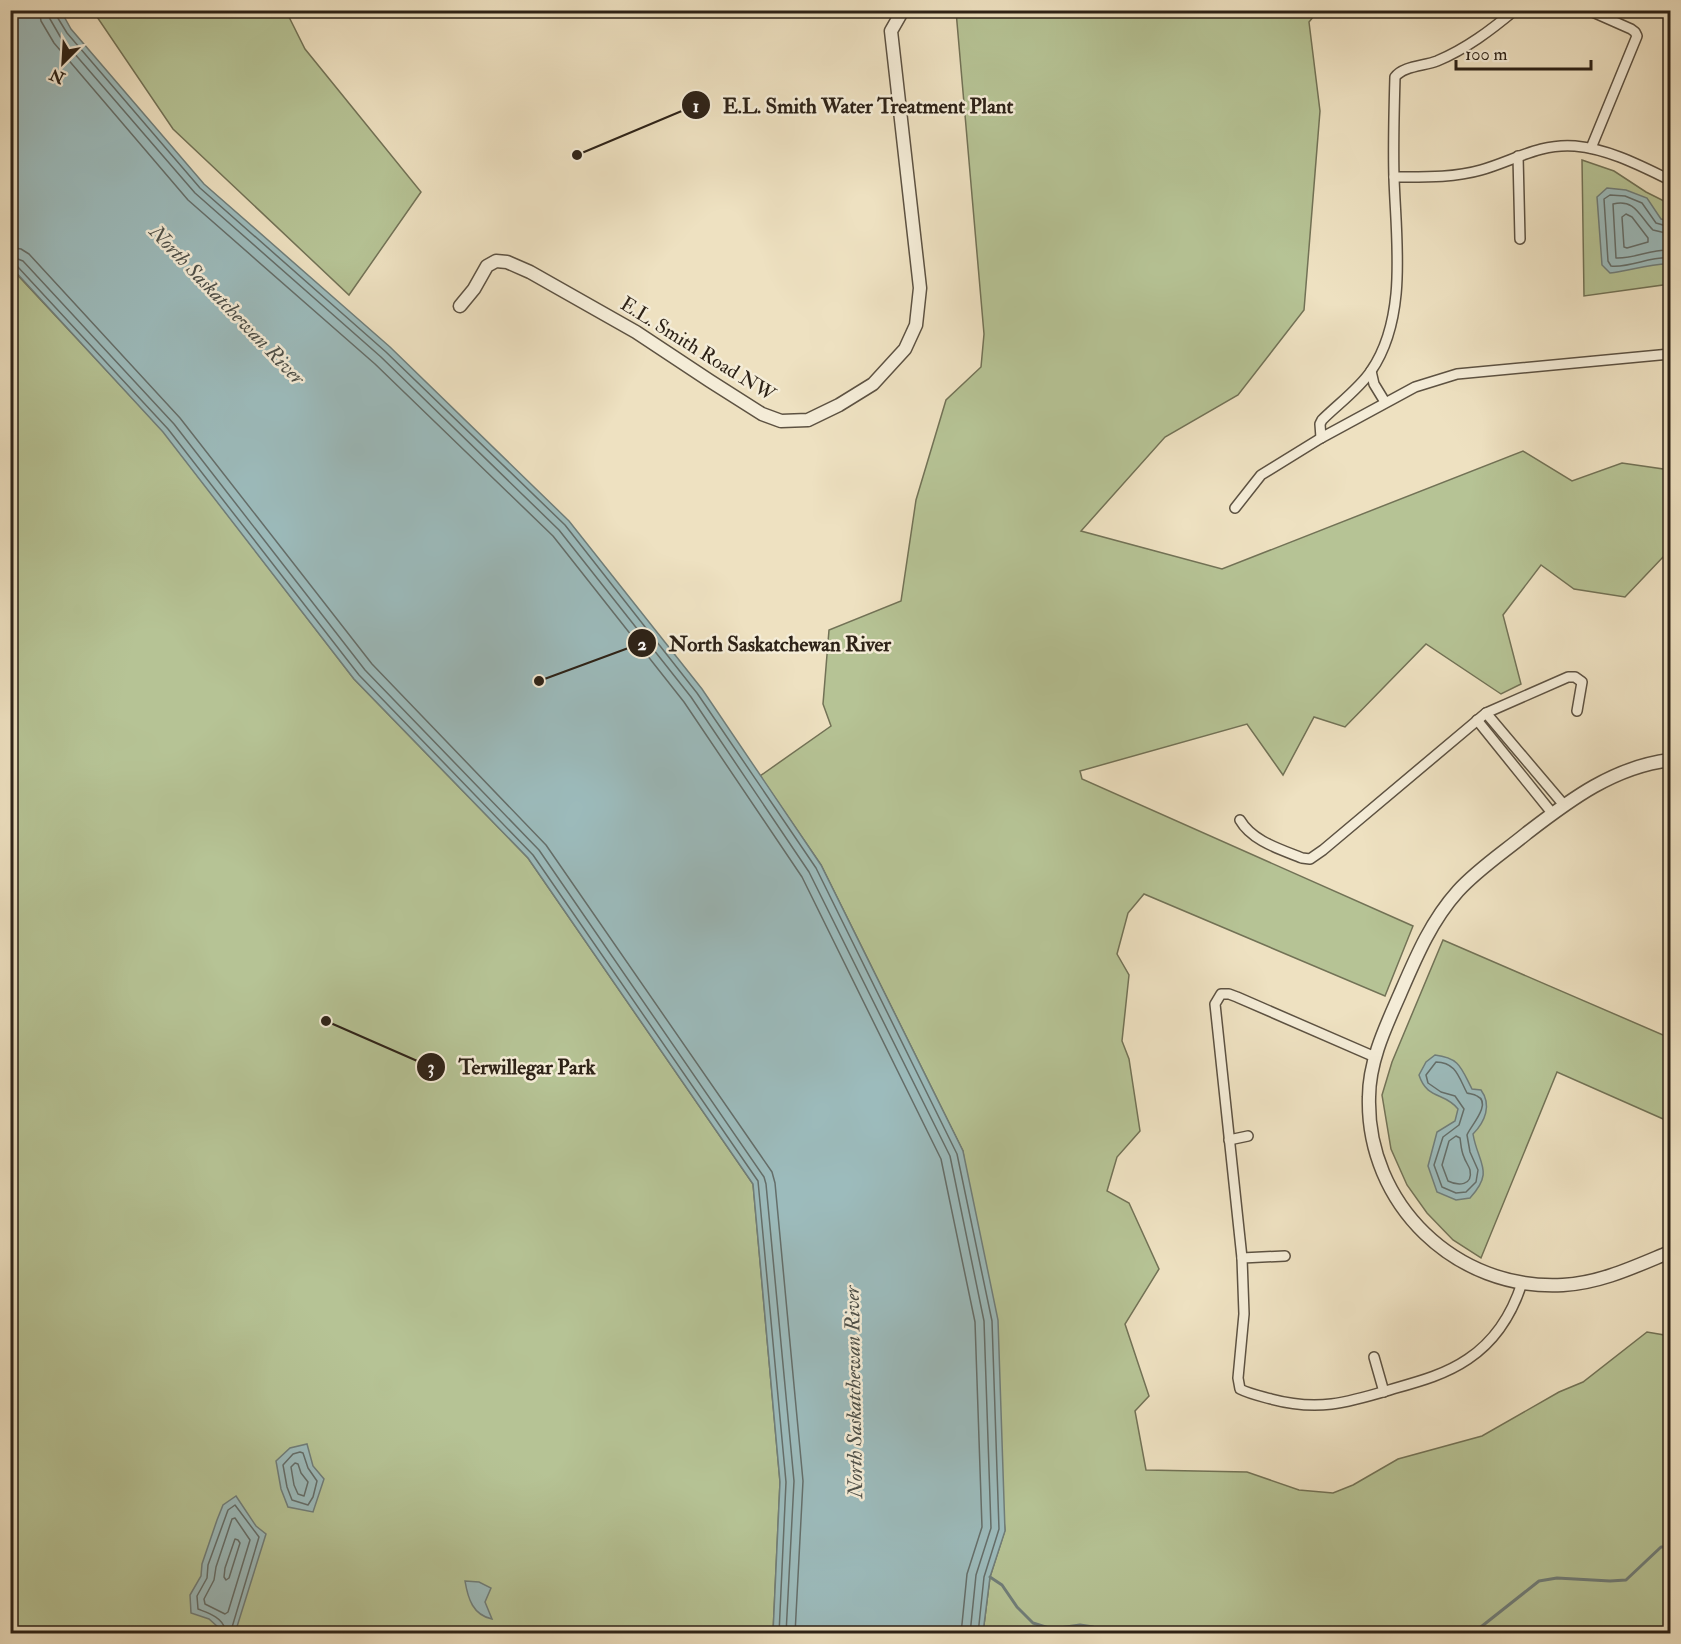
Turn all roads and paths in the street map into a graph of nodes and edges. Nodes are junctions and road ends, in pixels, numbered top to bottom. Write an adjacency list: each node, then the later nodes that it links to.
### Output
1 (903, 10): 9 (street, E.L. Smith Road NW)
2 (1515, 10): 6 (street)
3 (1588, 10): 4 (street)
4 (1591, 148): 5 (street); 7 (street)
5 (1518, 156): 6 (street); 8 (street)
6 (1394, 177): 11 (street)
7 (1671, 180)
8 (1520, 239)
9 (460, 306)
10 (1671, 354): 12 (street)
11 (1371, 371): 12 (street); 13 (street)
12 (1385, 402): 13 (street)
13 (1321, 438): 14 (street)
14 (1234, 508)
15 (1577, 711): 16 (street)
16 (1486, 713): 17 (street); 19 (street)
17 (1477, 720): 20 (street); 21 (street)
18 (1671, 760): 19 (street)
19 (1563, 805): 20 (street)
20 (1552, 813): 22 (street)
21 (1240, 820)
22 (1375, 1057): 24 (street); 28 (street)
23 (1248, 1136): 24 (street)
24 (1229, 1140): 27 (street)
25 (1671, 1252): 28 (street)
26 (1286, 1256): 27 (street)
27 (1242, 1258): 30 (street)
28 (1522, 1283): 30 (street)
29 (1374, 1357): 30 (street)
30 (1384, 1392)

